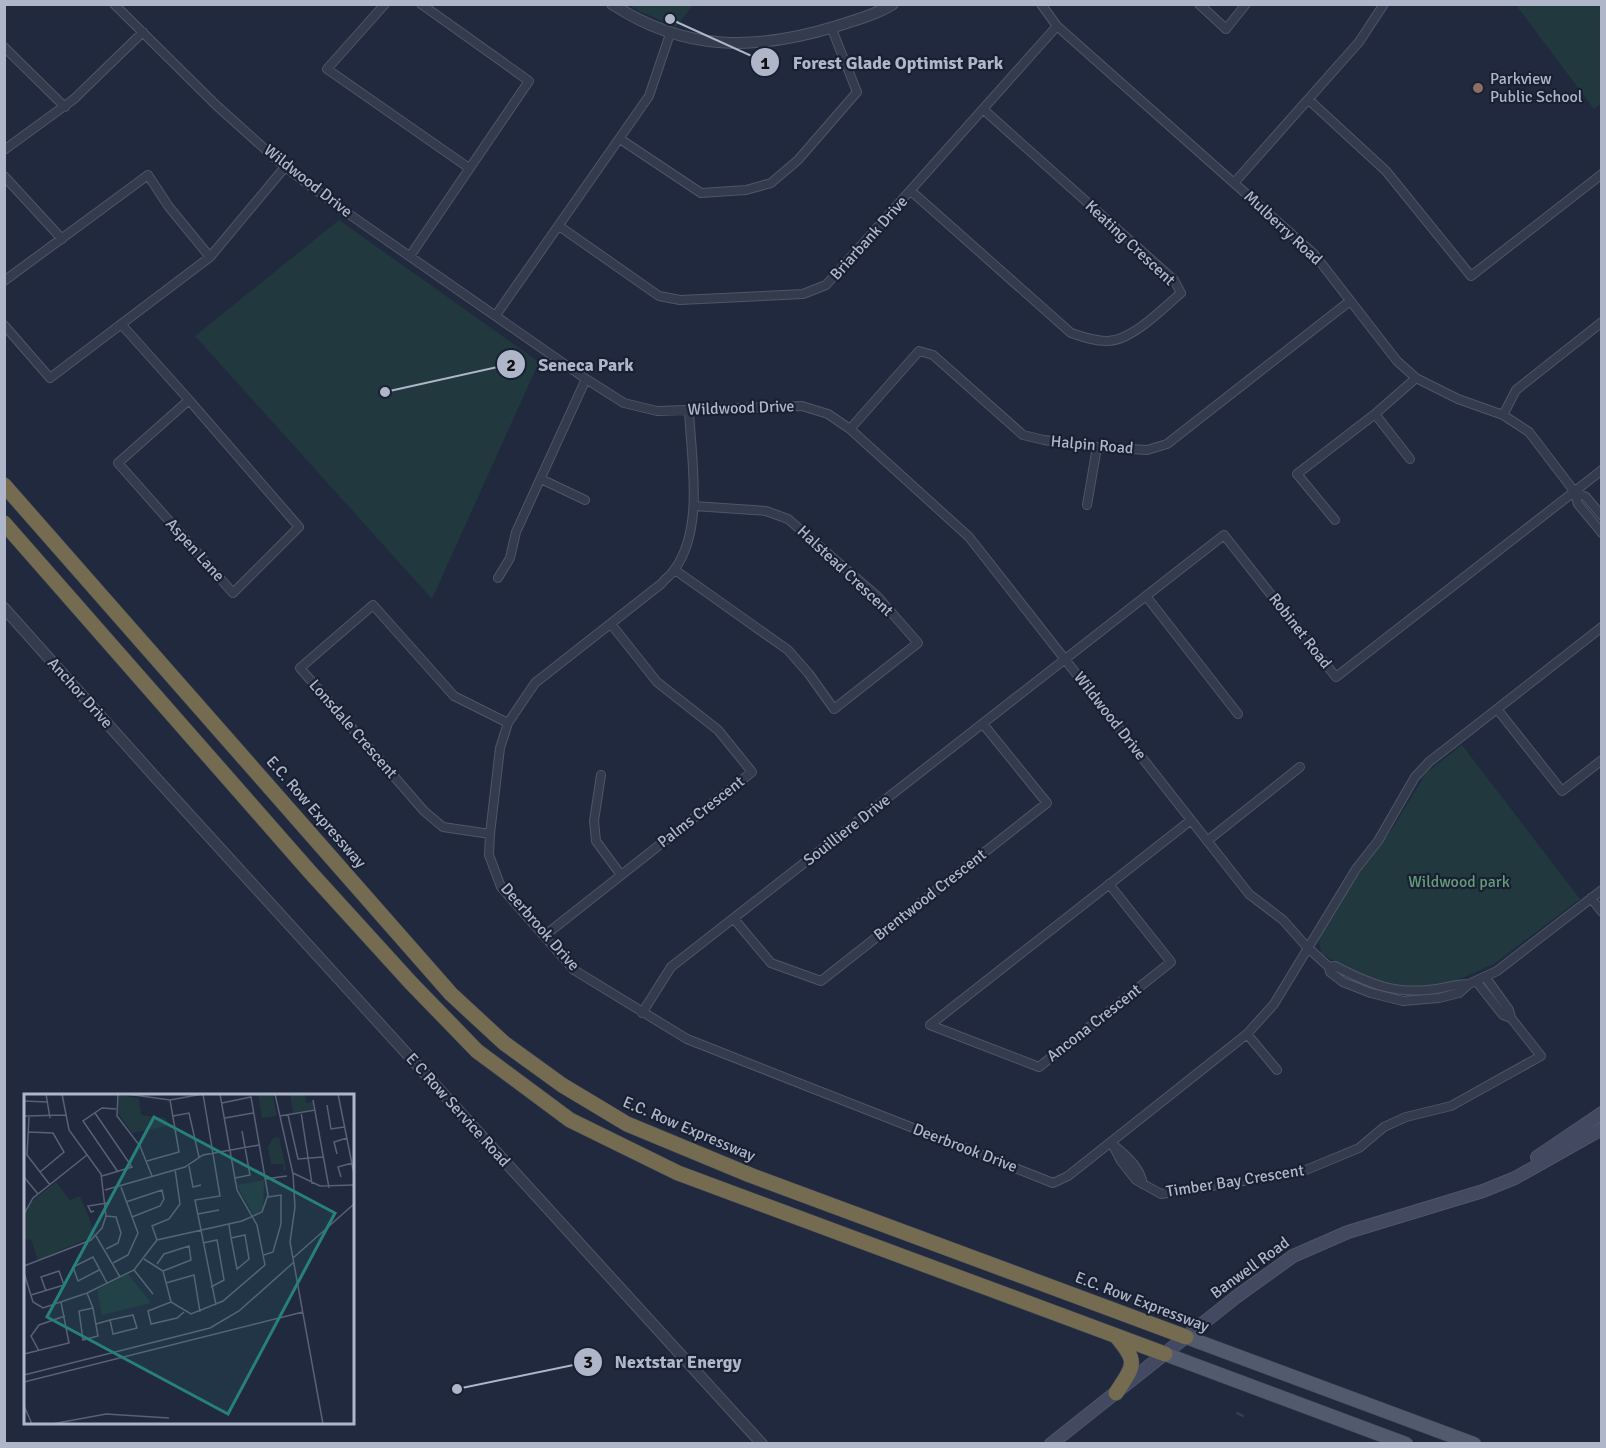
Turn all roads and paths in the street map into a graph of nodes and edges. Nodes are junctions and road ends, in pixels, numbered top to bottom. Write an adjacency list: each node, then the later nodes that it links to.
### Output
1 (114, 4): 12 (street, Wildwood Drive)
2 (385, 4): 21 (street)
3 (421, 4): 21 (street)
4 (612, 4): 13 (street)
5 (893, 4): 11 (street)
6 (1041, 4): 10 (street, Mulberry Road)
7 (1199, 4): 8 (street)
8 (1246, 4)
9 (1384, 4): 15 (street)
10 (1058, 26): 17 (street, Briarbank Drive); 24 (street, Mulberry Road)
11 (831, 27): 13 (street); 18 (street)
12 (143, 32): 16 (street); 20 (street, Wildwood Drive)
13 (670, 34): 18 (street)
14 (4, 47): 16 (street)
15 (1309, 100): 22 (street); 24 (street)
16 (65, 107): 19 (street)
17 (984, 110): 25 (street, Briarbank Drive); 25 (street, Keating Crescent)
18 (620, 139): 26 (street)
19 (4, 150)
20 (285, 167): 28 (street, Wildwood Drive); 29 (street)
21 (469, 168): 28 (street)
22 (1602, 174)
23 (4, 176): 27 (street)
24 (1234, 183): 31 (street, Mulberry Road)
25 (911, 191): 26 (street, Briarbank Drive)
26 (559, 226): 32 (street)
27 (62, 239): 29 (street); 30 (street)
28 (410, 256): 32 (street, Wildwood Drive)
29 (210, 257): 34 (street)
30 (4, 281)
31 (1350, 301): 36 (street, Mulberry Road); 43 (street, Halpin Road)
32 (496, 315): 37 (street, Wildwood Drive)
33 (1602, 322): 41 (street)
34 (121, 324): 35 (street); 38 (street, Aspen Lane)
35 (4, 325)
36 (1416, 378): 40 (street); 41 (street, Mulberry Road)
37 (586, 380): 39 (street, Wildwood Drive); 46 (street)
38 (189, 400): 38 (street, Aspen Lane)
39 (688, 410): 42 (street, Wildwood Drive); 50 (street, Deerbrook Drive)
40 (1375, 414): 44 (street); 53 (street)
41 (1503, 415): 48 (street, Mulberry Road)
42 (850, 429): 43 (street, Halpin Road); 62 (street, Wildwood Drive)
43 (1097, 447): 51 (street)
44 (1410, 459)
45 (1602, 470): 48 (street, Robinet Road)
46 (540, 479): 49 (street); 57 (street)
47 (4, 485): 93 (highway, E.C. Row Expressway)
48 (1574, 491): 52 (street, Mulberry Road); 55 (street, Mulberry Road); 58 (street, Robinet Road)
49 (585, 500)
50 (694, 506): 56 (street, Deerbrook Drive); 56 (street, Halstead Crescent)
51 (1087, 506)
52 (1602, 516)
53 (1335, 520)
54 (4, 523): 92 (highway)
55 (1602, 533)
56 (675, 570): 60 (street, Deerbrook Drive)
57 (498, 578)
58 (1146, 596): 62 (street, Robinet Road); 64 (street)
59 (4, 608): 70 (street, Anchor Drive)
60 (611, 624): 65 (street, Deerbrook Drive); 74 (street, Palms Crescent)
61 (1602, 627): 63 (street)
62 (1066, 659): 66 (street, Souilliere Drive); 71 (street, Wildwood Drive)
63 (1497, 709): 67 (street); 81 (street)
64 (1238, 714)
65 (508, 723): 72 (street, Deerbrook Drive); 72 (street, Lonsdale Crescent)
66 (983, 724): 79 (street, Souilliere Drive); 79 (street, Brentwood Crescent)
67 (1602, 760)
68 (1300, 767): 73 (street)
69 (601, 774): 74 (street)
70 (155, 777): 96 (street, E C Row Service Road)
71 (1191, 820): 73 (street, Wildwood Drive); 75 (street, Ancona Crescent)
72 (490, 834): 80 (street, Deerbrook Drive)
73 (1208, 841): 81 (street, Wildwood Drive)
74 (621, 875): 80 (street, Palms Crescent)
75 (1109, 884): 75 (street, Ancona Crescent)
76 (1602, 890): 77 (street)
77 (1591, 898): 78 (street); 82 (street)
78 (1602, 912)
79 (734, 919): 84 (street, Souilliere Drive)
80 (544, 936): 84 (street, Deerbrook Drive)
81 (1307, 947): 83 (street, Wildwood Drive); 86 (street)
82 (1486, 978): 83 (street); 85 (street, Timber Bay Crescent)
83 (1472, 983): 85 (street, Timber Bay Crescent)
84 (642, 1013): 90 (street, Deerbrook Drive)
85 (1511, 1018): 90 (street, Timber Bay Crescent)
86 (1247, 1034): 87 (street); 90 (street)
87 (1277, 1070)
88 (1602, 1113): 91 (main road, Banwell Road)
89 (1602, 1129): 91 (main road, Banwell Road)
90 (1111, 1142)
91 (1501, 1182): 93 (main road, Banwell Road)
92 (1116, 1336): 94 (highway); 95 (highway)
93 (1186, 1337): 94 (main road, Banwell Road); 99 (main road, E.C. Row Expressway)
94 (1165, 1354): 95 (main road, Banwell Road); 98 (main road)
95 (1116, 1393): 97 (main road, Banwell Road)
96 (762, 1443)
97 (1052, 1443)
98 (1406, 1443)
99 (1474, 1443)

